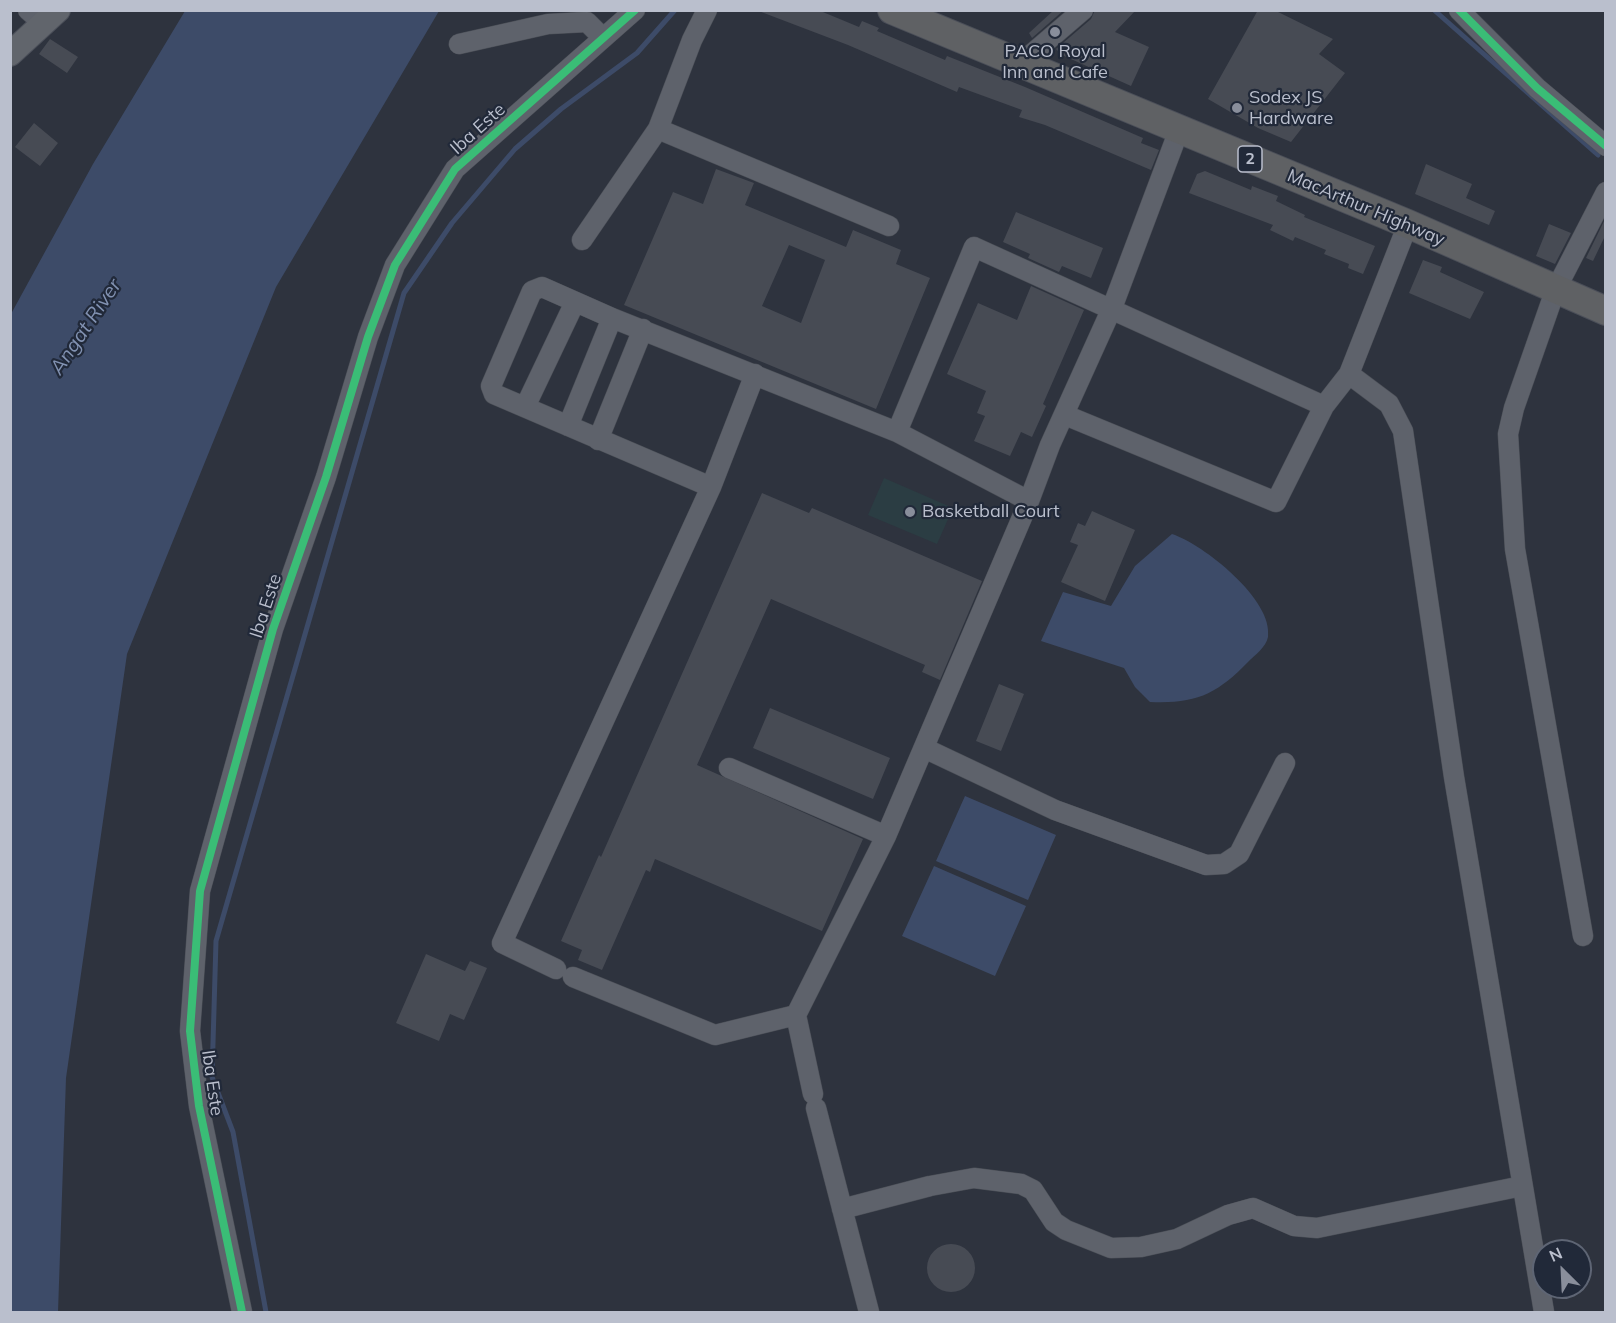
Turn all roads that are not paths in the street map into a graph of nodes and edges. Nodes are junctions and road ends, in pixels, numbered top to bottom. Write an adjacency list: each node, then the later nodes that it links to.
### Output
1 (635, 10): 7 (street, Iba Este)
2 (707, 10): 11 (street)
3 (892, 10): 10 (highway, MacArthur Highway / 2)
4 (1083, 10): 10 (street)
5 (1459, 10): 13 (street)
6 (44, 15): 9 (main road)
7 (602, 38): 8 (street); 42 (street, Iba Este)
8 (459, 44)
9 (10, 54)
10 (1020, 64): 12 (highway, MacArthur Highway / 2)
11 (658, 129): 16 (street); 17 (street)
12 (1179, 130): 15 (highway, MacArthur Highway / 2); 20 (street)
13 (1605, 146)
14 (1605, 192): 18 (street)
15 (1408, 224): 18 (highway, MacArthur Highway / 2); 25 (street)
16 (889, 226)
17 (582, 240)
18 (1555, 291): 21 (highway, MacArthur Highway / 2); 38 (street)
19 (575, 302): 22 (street); 27 (street); 27 (street)
20 (1112, 309): 26 (street); 28 (street); 30 (street)
21 (1605, 311)
22 (612, 318): 23 (street); 29 (street)
23 (643, 329): 24 (street); 31 (street)
24 (755, 374): 30 (street); 32 (street)
25 (1349, 374): 26 (street); 40 (street)
26 (1324, 406): 28 (street)
27 (525, 407): 29 (street)
28 (1065, 415): 33 (street)
29 (568, 426): 31 (street)
30 (897, 432): 33 (street)
31 (598, 440): 32 (street)
32 (711, 487): 39 (street)
33 (1029, 501): 34 (street)
34 (924, 748): 35 (street); 37 (street)
35 (1285, 763)
36 (729, 768): 37 (street)
37 (886, 836): 39 (street)
38 (1583, 936)
39 (796, 1015): 41 (street)
40 (1522, 1186): 41 (street); 44 (street)
41 (842, 1209): 43 (street)
42 (242, 1312)
43 (869, 1312)
44 (1544, 1312)

